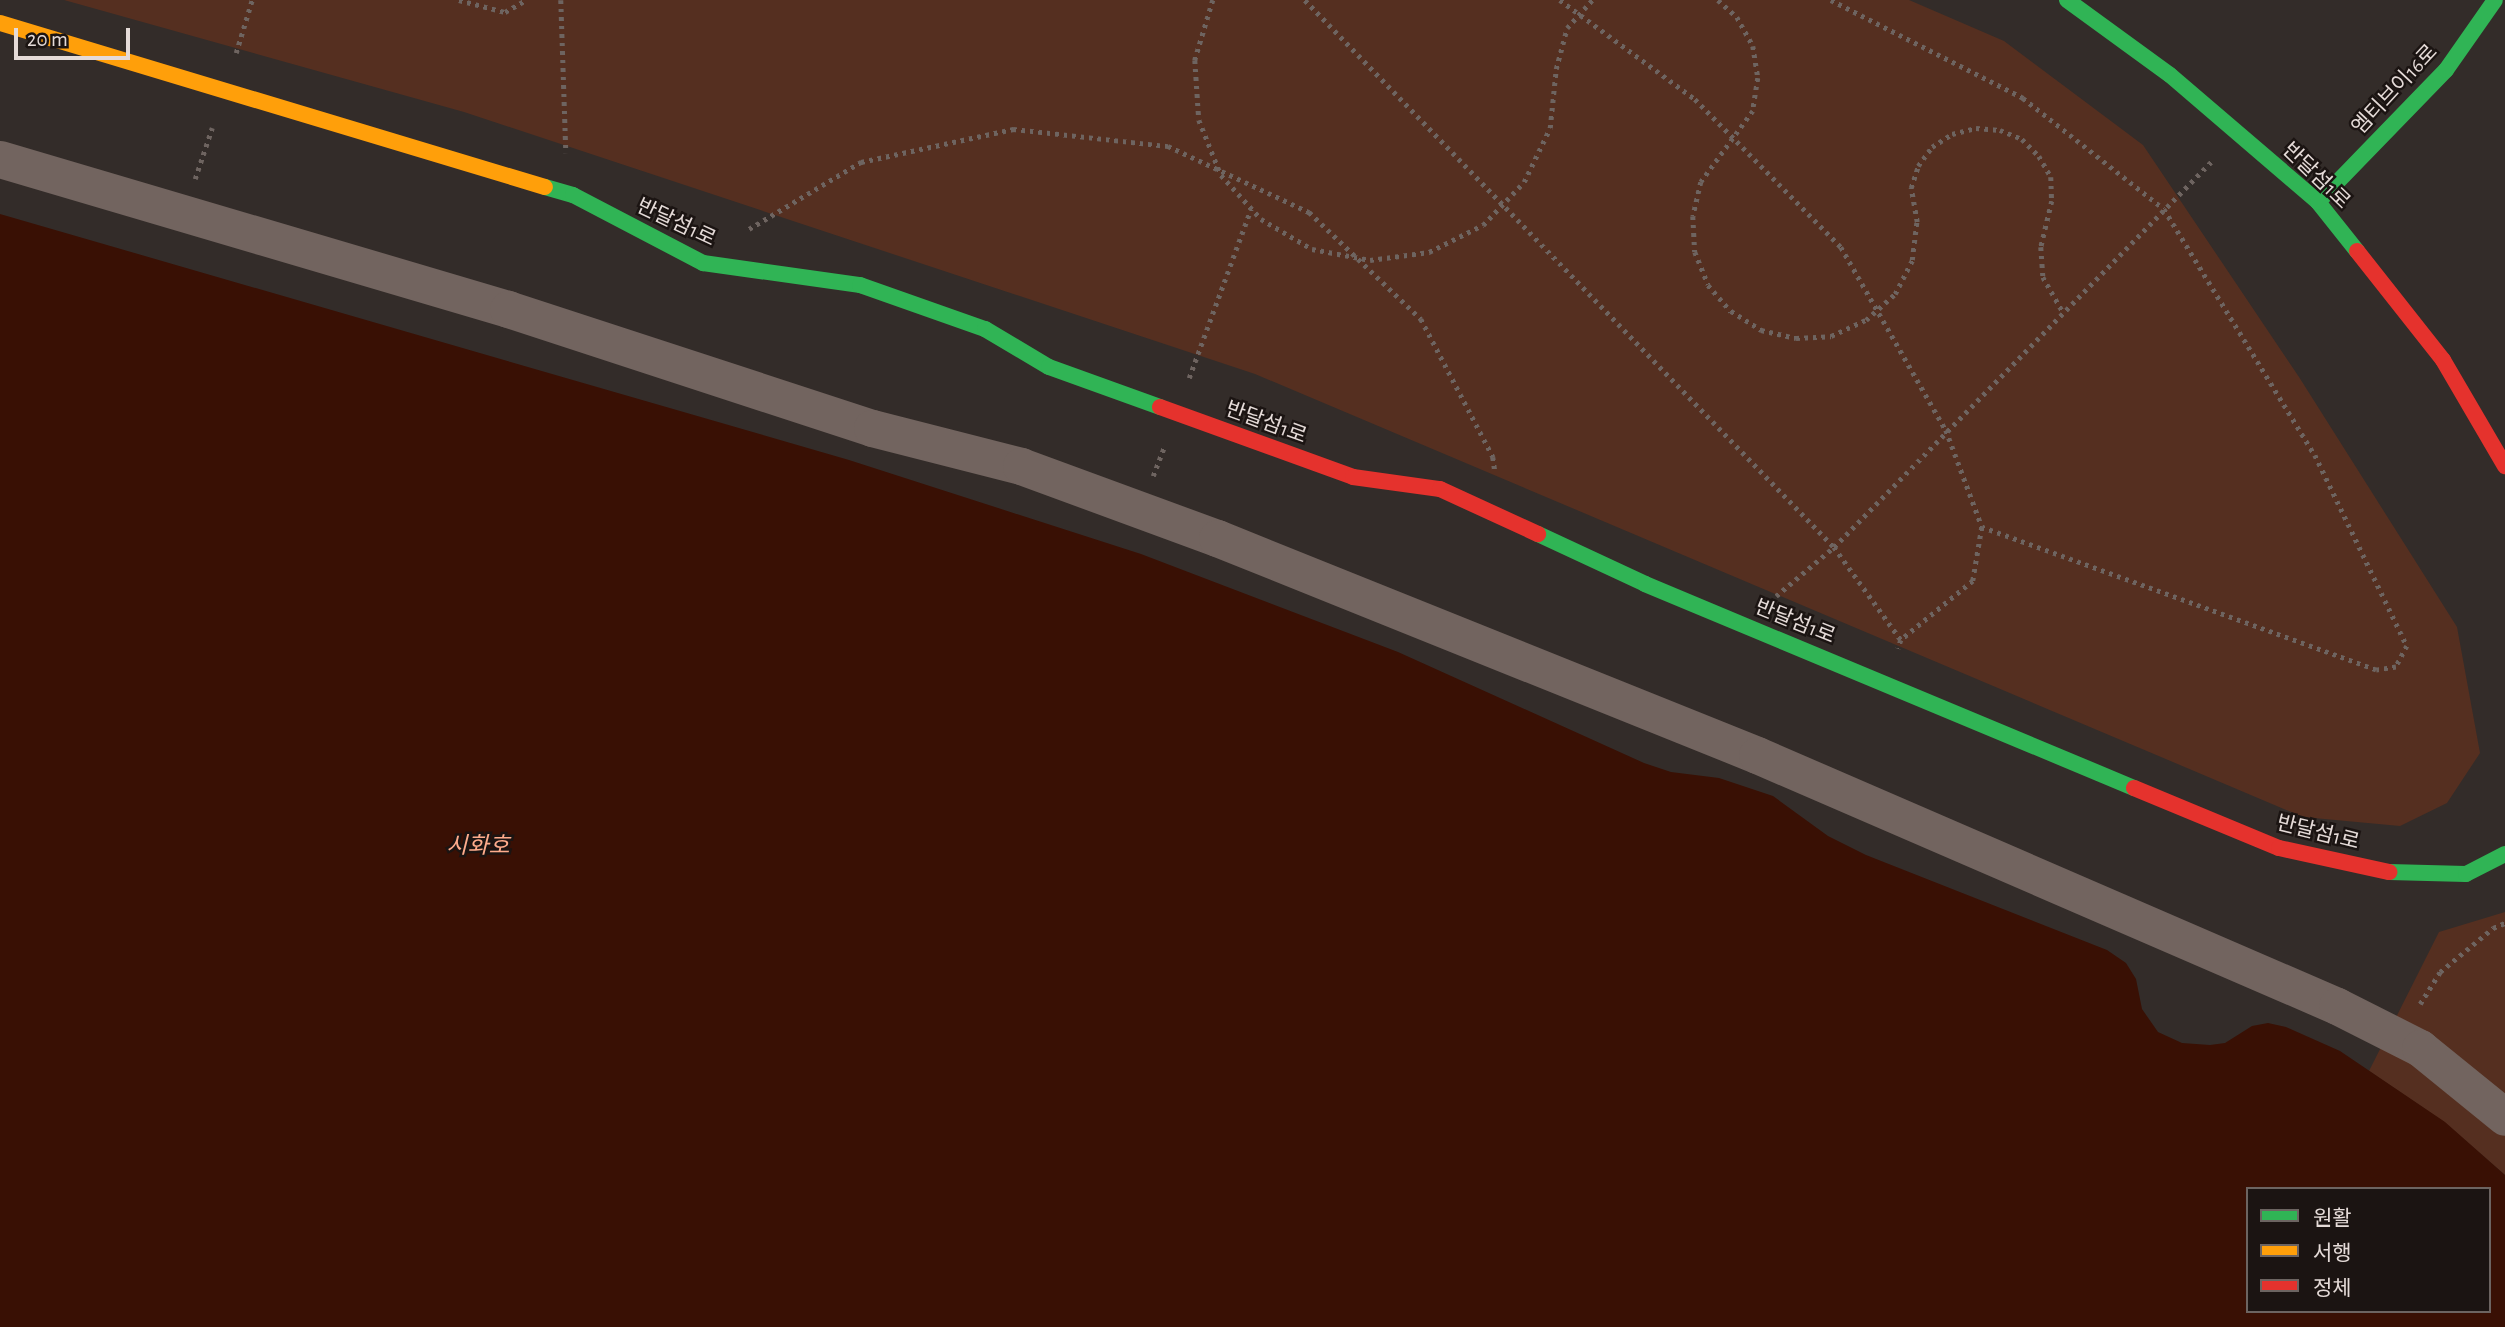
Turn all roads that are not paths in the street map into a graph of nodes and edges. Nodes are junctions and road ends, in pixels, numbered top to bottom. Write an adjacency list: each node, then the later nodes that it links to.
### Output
1 (2067, 0): 5 (street, 반달섬1로)
2 (2495, 0): 5 (street, 엠티브이16로)
3 (0, 23): 7 (street, 반달섬1로)
4 (0, 159): 8 (street)
5 (2318, 202): 6 (street, 반달섬1로)
6 (2505, 466)
7 (2505, 854)
8 (2505, 1117)

